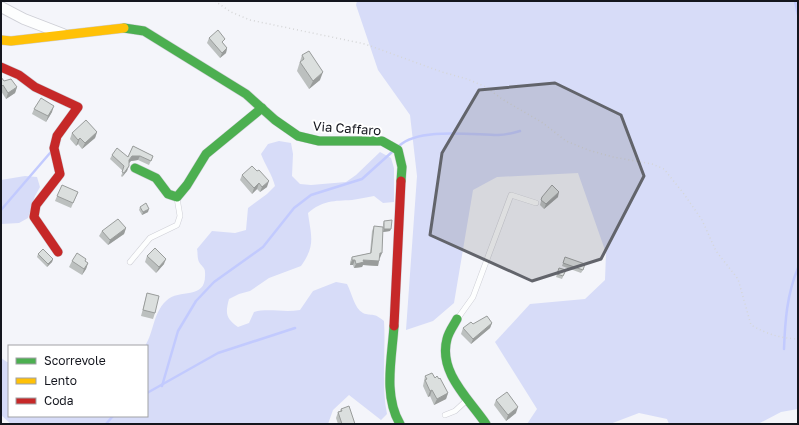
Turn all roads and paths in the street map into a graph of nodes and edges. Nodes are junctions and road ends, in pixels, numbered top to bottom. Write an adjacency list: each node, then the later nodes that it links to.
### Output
1 (215, 1): 13 (path)
2 (1, 7): 3 (street)
3 (64, 35): 4 (street, Via Caffaro); 6 (street, Via Caffaro)
4 (1, 40)
5 (1, 67): 10 (street)
6 (262, 108): 8 (street); 16 (street, Via Caffaro)
7 (135, 168): 8 (street)
8 (177, 197): 11 (lane)
9 (536, 203): 12 (lane)
10 (58, 252)
11 (130, 262)
12 (457, 319): 14 (street)
13 (798, 339)
14 (467, 399): 15 (lane); 17 (street)
15 (445, 415)
16 (397, 421)
17 (486, 424)

